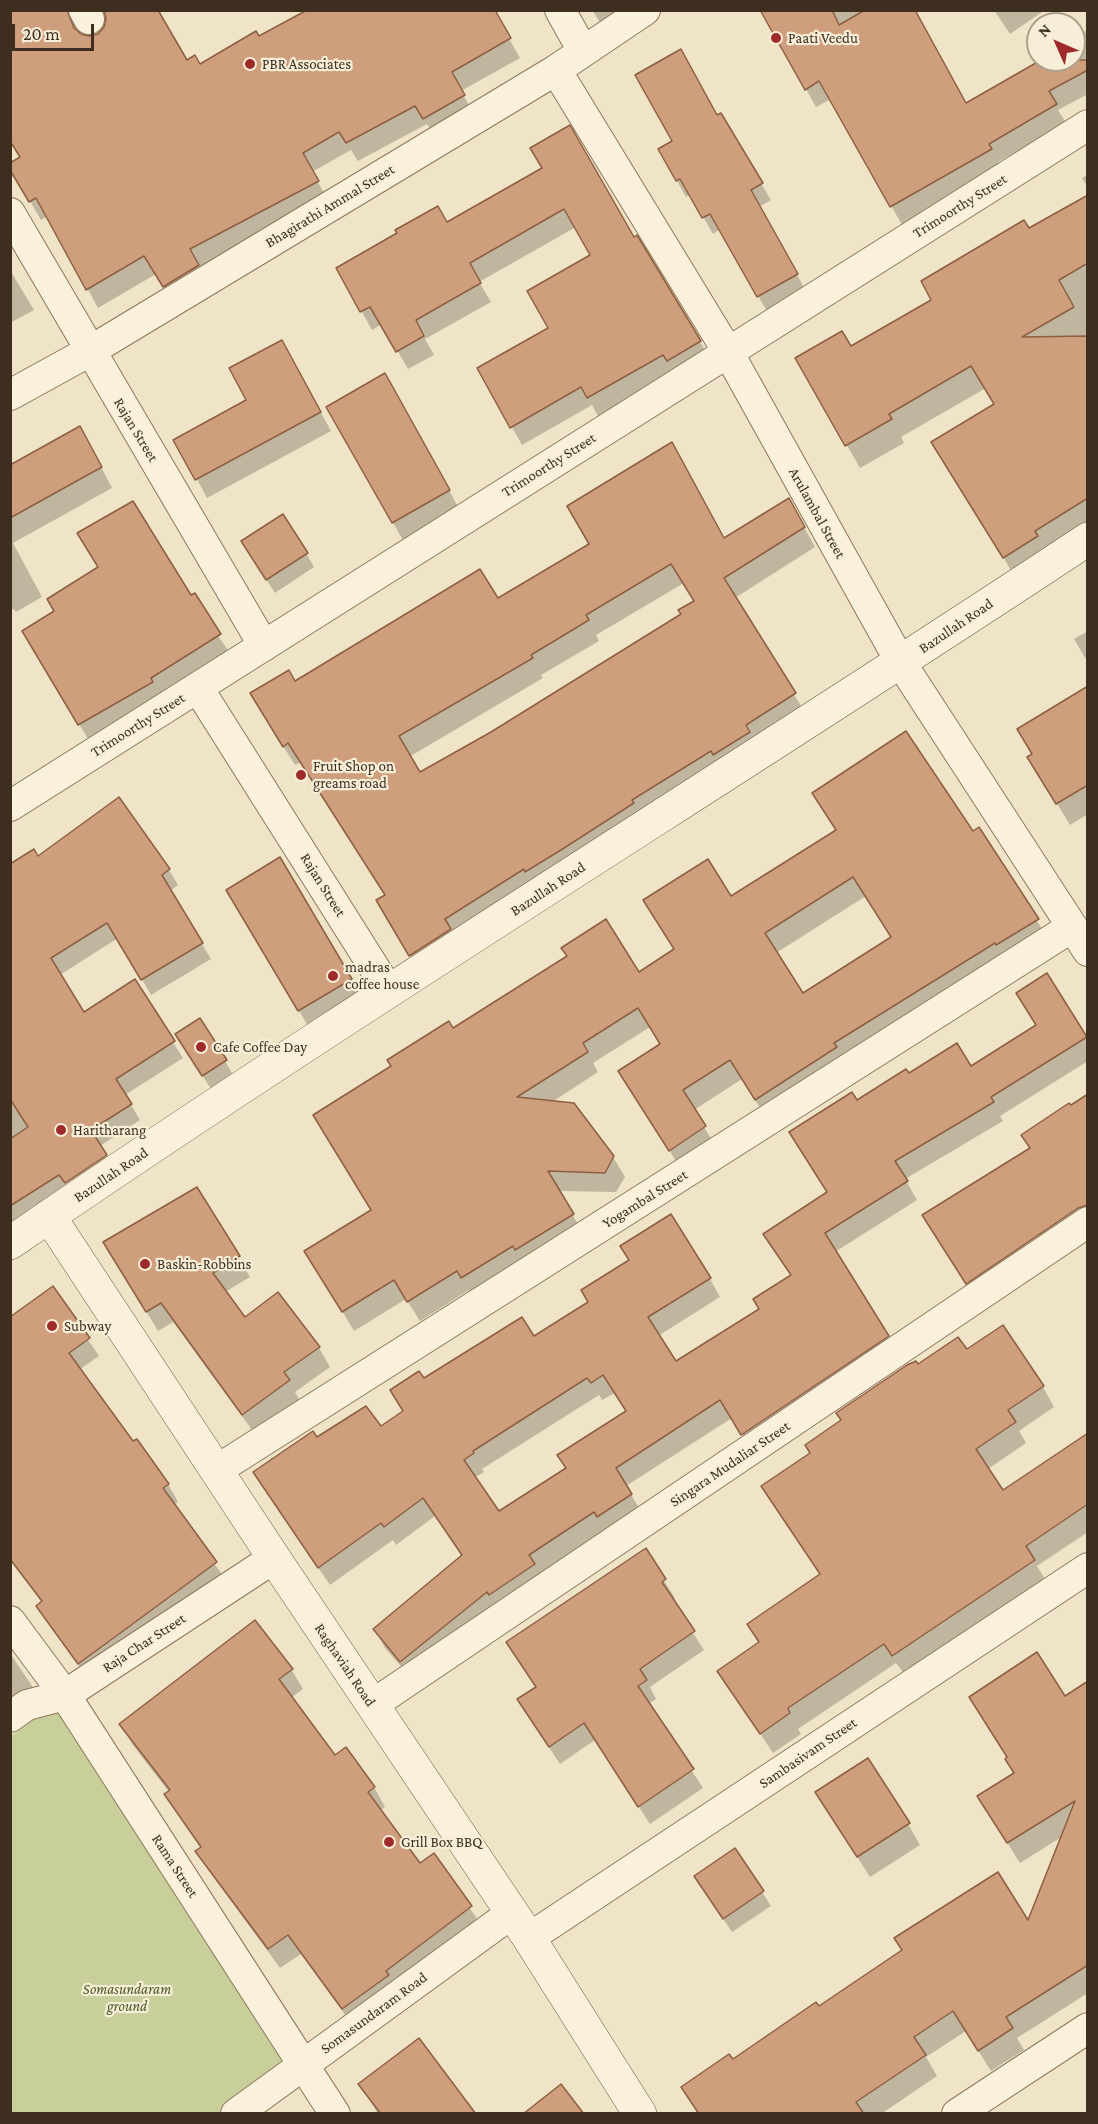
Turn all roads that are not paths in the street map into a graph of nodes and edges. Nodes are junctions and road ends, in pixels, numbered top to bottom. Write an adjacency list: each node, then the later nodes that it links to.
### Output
1 (560, 10): 3 (street)
2 (645, 10): 3 (street, Bhagirathi Ammal Street)
3 (583, 51): 4 (street, Bhagirathi Ammal Street)
4 (556, 70): 7 (street, Bhagirathi Ammal Street); 8 (street, Arulambal Street)
5 (1088, 125): 8 (street, Trimoorthy Street)
6 (10, 213): 7 (street, Rajan Street)
7 (90, 351): 9 (street, Bhagirathi Ammal Street); 11 (street, Rajan Street)
8 (728, 352): 11 (street, Trimoorthy Street); 12 (street, Arulambal Street)
9 (10, 395)
10 (1088, 539): 12 (main road, Bazullah Road)
11 (264, 646): 13 (street, Trimoorthy Street)
12 (901, 663): 15 (street, Arulambal Street); 16 (main road, Bazullah Road)
13 (198, 687): 14 (street, Trimoorthy Street); 16 (street, Rajan Street)
14 (10, 806)
15 (1080, 939): 20 (street, Yogambal Street)
16 (390, 991): 17 (main road, Bazullah Road)
17 (49, 1216): 19 (main road, Bazullah Road); 20 (main road, Raghaviah Road)
18 (1088, 1222): 25 (street, Singara Mudaliar Street)
19 (10, 1243)
20 (218, 1470): 21 (main road, Raghaviah Road)
21 (274, 1558): 24 (street, Raja Char Street); 25 (main road, Raghaviah Road)
22 (1088, 1568): 27 (street, Sambasivam Street)
23 (10, 1621): 24 (street, Rama Street)
24 (64, 1695): 26 (street, Raja Char Street); 29 (street, Rama Street)
25 (372, 1705): 27 (main road, Raghaviah Road)
26 (10, 1717)
27 (521, 1926): 29 (street, Somasundaram Road); 32 (main road, Raghaviah Road)
28 (1088, 2028): 33 (street)
29 (302, 2064): 30 (street, Somasundaram Road); 31 (street, Rama Street)
30 (236, 2114)
31 (335, 2114)
32 (640, 2114)
33 (957, 2114)

